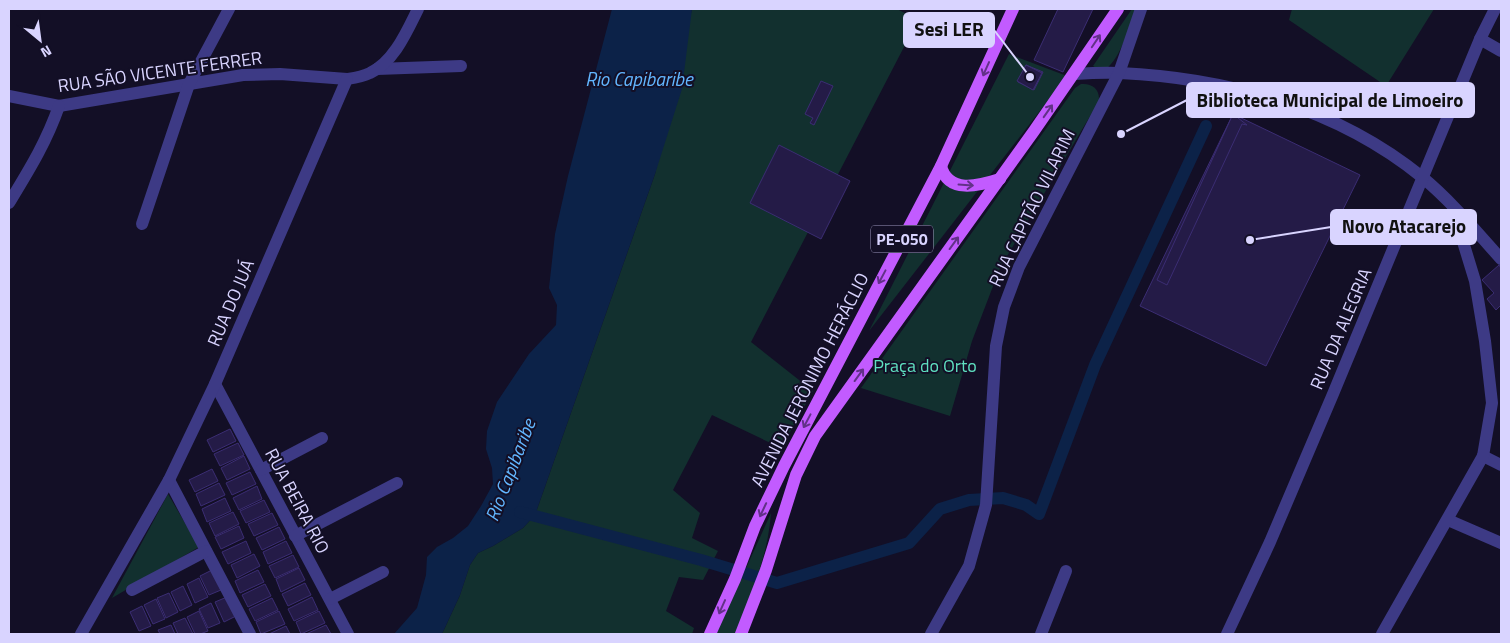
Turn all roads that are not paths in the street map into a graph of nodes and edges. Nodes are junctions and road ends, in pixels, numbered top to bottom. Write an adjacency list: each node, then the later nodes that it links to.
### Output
1 (229, 9): 14 (street)
2 (418, 9): 10 (street)
3 (1013, 9): 17 (main road, AVENIDA JERÔNIMO HERÁCLIO / PE-050, one-way to 17)
4 (1118, 9): 12 (main road, AVENIDA JERÔNIMO HERÁCLIO / PE-050, one-way to 4)
5 (1141, 9): 11 (street, RUA CAPITÃO VILARIM)
6 (1495, 9): 7 (street, RUA DA ALEGRIA)
7 (1480, 39): 8 (street); 18 (street, RUA DA ALEGRIA)
8 (1501, 51)
9 (461, 66): 10 (street)
10 (377, 69): 13 (street)
11 (1119, 73): 12 (street); 18 (street); 45 (street, RUA CAPITÃO VILARIM)
12 (1074, 74): 19 (main road, AVENIDA JERÔNIMO HERÁCLIO / PE-050, one-way to 12)
13 (347, 79): 14 (street, RUA SÃO VICENTE FERRER); 24 (street, RUA DO JUÁ)
14 (189, 84): 16 (street, RUA SÃO VICENTE FERRER); 22 (street)
15 (9, 96): 16 (street, RUA SÃO VICENTE FERRER)
16 (59, 106): 20 (street)
17 (941, 166): 19 (main road, one-way to 19); 43 (main road, AVENIDA JERÔNIMO HERÁCLIO / PE-050, one-way to 43)
18 (1423, 178): 21 (street); 47 (street, RUA DA ALEGRIA)
19 (1000, 179): 44 (main road, AVENIDA JERÔNIMO HERÁCLIO / PE-050, one-way to 19)
20 (9, 203)
21 (1451, 204): 23 (street); 25 (street)
22 (142, 224)
23 (1501, 259)
24 (215, 384): 29 (street, RUA BEIRA RIO); 30 (street, RUA DO JUÁ)
25 (1496, 406): 27 (street)
26 (322, 438): 29 (street)
27 (1483, 456): 28 (street); 32 (street)
28 (1501, 465)
29 (261, 470): 33 (street, RUA BEIRA RIO)
30 (169, 480): 35 (street); 40 (street, RUA DO JUÁ)
31 (397, 484): 33 (street)
32 (1448, 520): 34 (street); 48 (street)
33 (295, 536): 39 (street, RUA BEIRA RIO)
34 (1501, 543)
35 (206, 551): 38 (street); 41 (street)
36 (1066, 571): 46 (street)
37 (383, 572): 39 (street)
38 (132, 590)
39 (330, 599): 42 (street, RUA BEIRA RIO)
40 (83, 631)
41 (247, 633)
42 (348, 634)
43 (710, 634)
44 (741, 634)
45 (931, 634)
46 (1041, 634)
47 (1228, 634)
48 (1382, 634)

